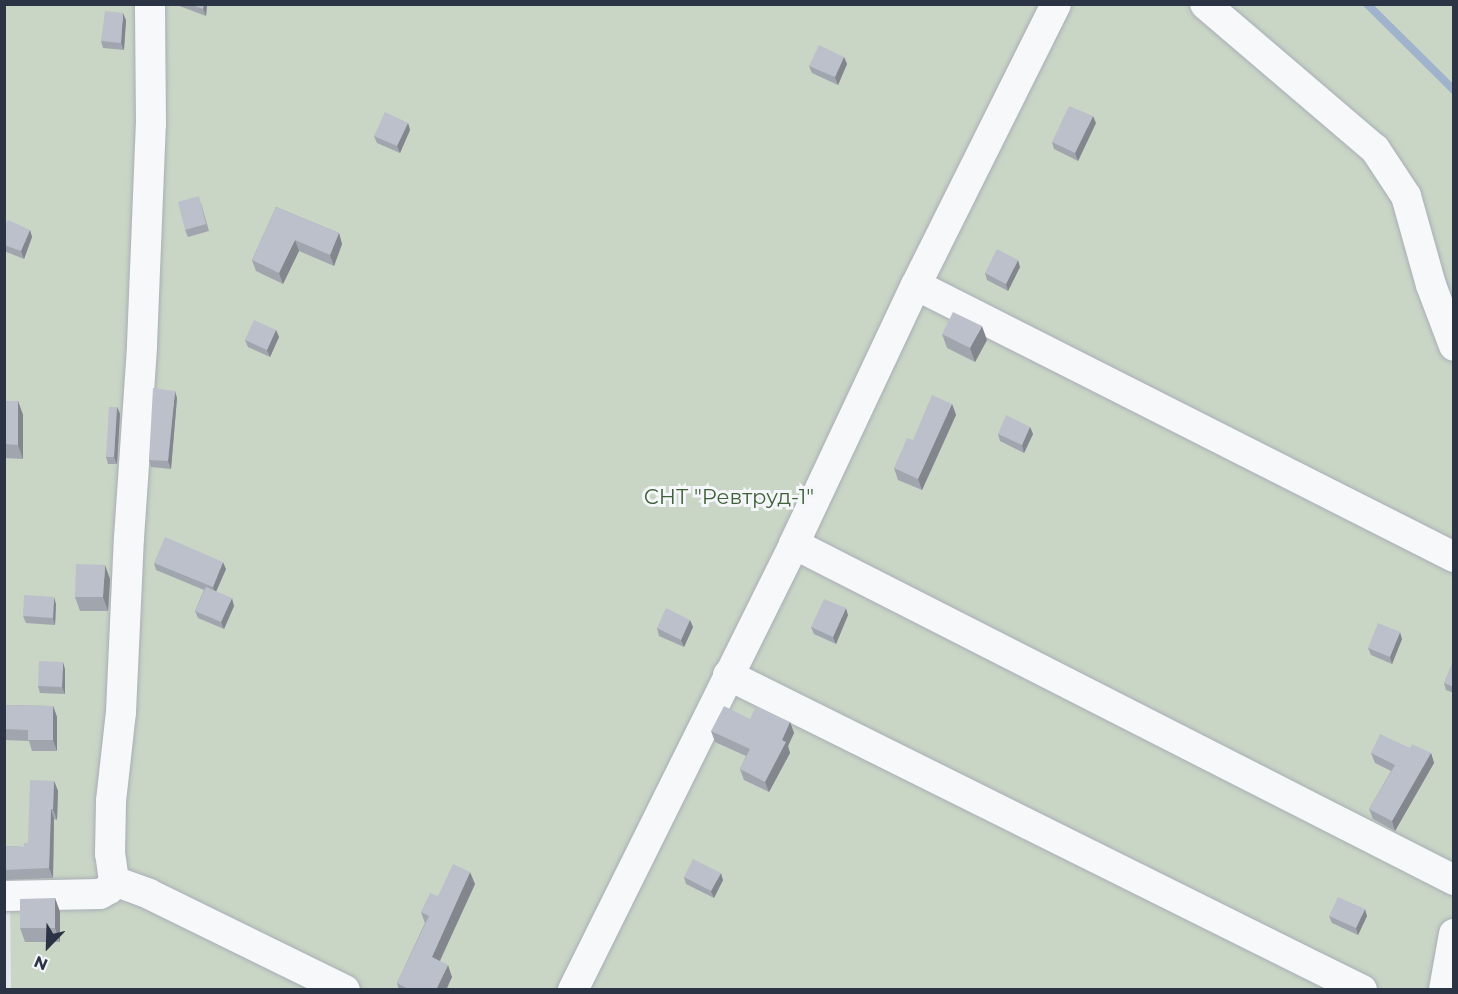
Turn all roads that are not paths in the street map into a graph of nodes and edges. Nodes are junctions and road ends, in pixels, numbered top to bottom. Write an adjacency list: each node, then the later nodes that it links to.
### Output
1 (150, 4): 10 (street)
2 (1056, 4): 4 (street)
3 (1205, 4): 5 (street)
4 (916, 285): 6 (street); 7 (street)
5 (1454, 346)
6 (794, 544): 8 (street); 9 (street)
7 (1454, 557)
8 (728, 675): 14 (street); 15 (street)
9 (1454, 880)
10 (114, 881): 11 (street); 13 (street)
11 (4, 896)
12 (1454, 934): 16 (street)
13 (345, 990)
14 (573, 990)
15 (1362, 990)
16 (1444, 990)

